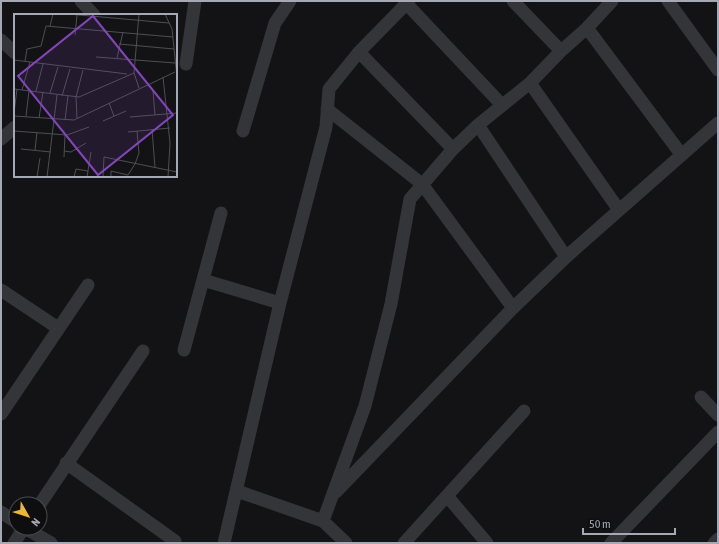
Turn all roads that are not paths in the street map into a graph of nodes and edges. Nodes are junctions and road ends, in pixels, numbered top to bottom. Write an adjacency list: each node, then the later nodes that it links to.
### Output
1 (81, 1): 8 (street)
2 (195, 1): 14 (street)
3 (290, 1): 22 (street)
4 (513, 1): 11 (street)
5 (612, 1): 9 (street)
6 (668, 1): 15 (street)
7 (406, 2): 13 (street); 17 (street)
8 (93, 14)
9 (587, 28): 11 (street); 25 (street)
10 (1, 40): 12 (street)
11 (561, 51): 16 (street)
12 (14, 52)
13 (359, 52): 18 (street); 24 (street)
14 (186, 64)
15 (718, 70)
16 (530, 83): 17 (street); 27 (street)
17 (502, 105): 20 (street)
18 (327, 109): 26 (street); 33 (street)
19 (718, 123): 25 (street)
20 (478, 125): 24 (street); 29 (street)
21 (14, 128): 23 (street)
22 (243, 131)
23 (1, 139)
24 (453, 148): 26 (street)
25 (681, 154): 27 (street)
26 (422, 184): 34 (street); 45 (street)
27 (619, 210): 29 (street)
28 (221, 213): 30 (street)
29 (566, 257): 34 (street)
30 (203, 280): 33 (street); 36 (street)
31 (88, 285): 35 (street)
32 (1, 290): 35 (street)
33 (280, 303): 47 (street)
34 (513, 308): 44 (street)
35 (58, 328): 39 (street)
36 (184, 350)
37 (143, 351): 46 (street)
38 (701, 397): 42 (street)
39 (5, 399): 41 (street)
40 (524, 411): 49 (street)
41 (1, 414)
42 (718, 415)
43 (718, 432): 60 (street)
44 (371, 456): 45 (street); 50 (street)
45 (344, 461): 50 (street)
46 (66, 463): 48 (street); 54 (street)
47 (237, 491): 51 (street); 56 (street)
48 (45, 496)
49 (447, 496): 58 (street); 59 (street)
50 (332, 497): 51 (street)
51 (323, 521): 57 (street)
52 (39, 536): 55 (street)
53 (718, 539): 61 (street)
54 (175, 541)
55 (51, 543)
56 (224, 543)
57 (346, 543)
58 (404, 543)
59 (487, 543)
60 (610, 543)
61 (714, 543)

